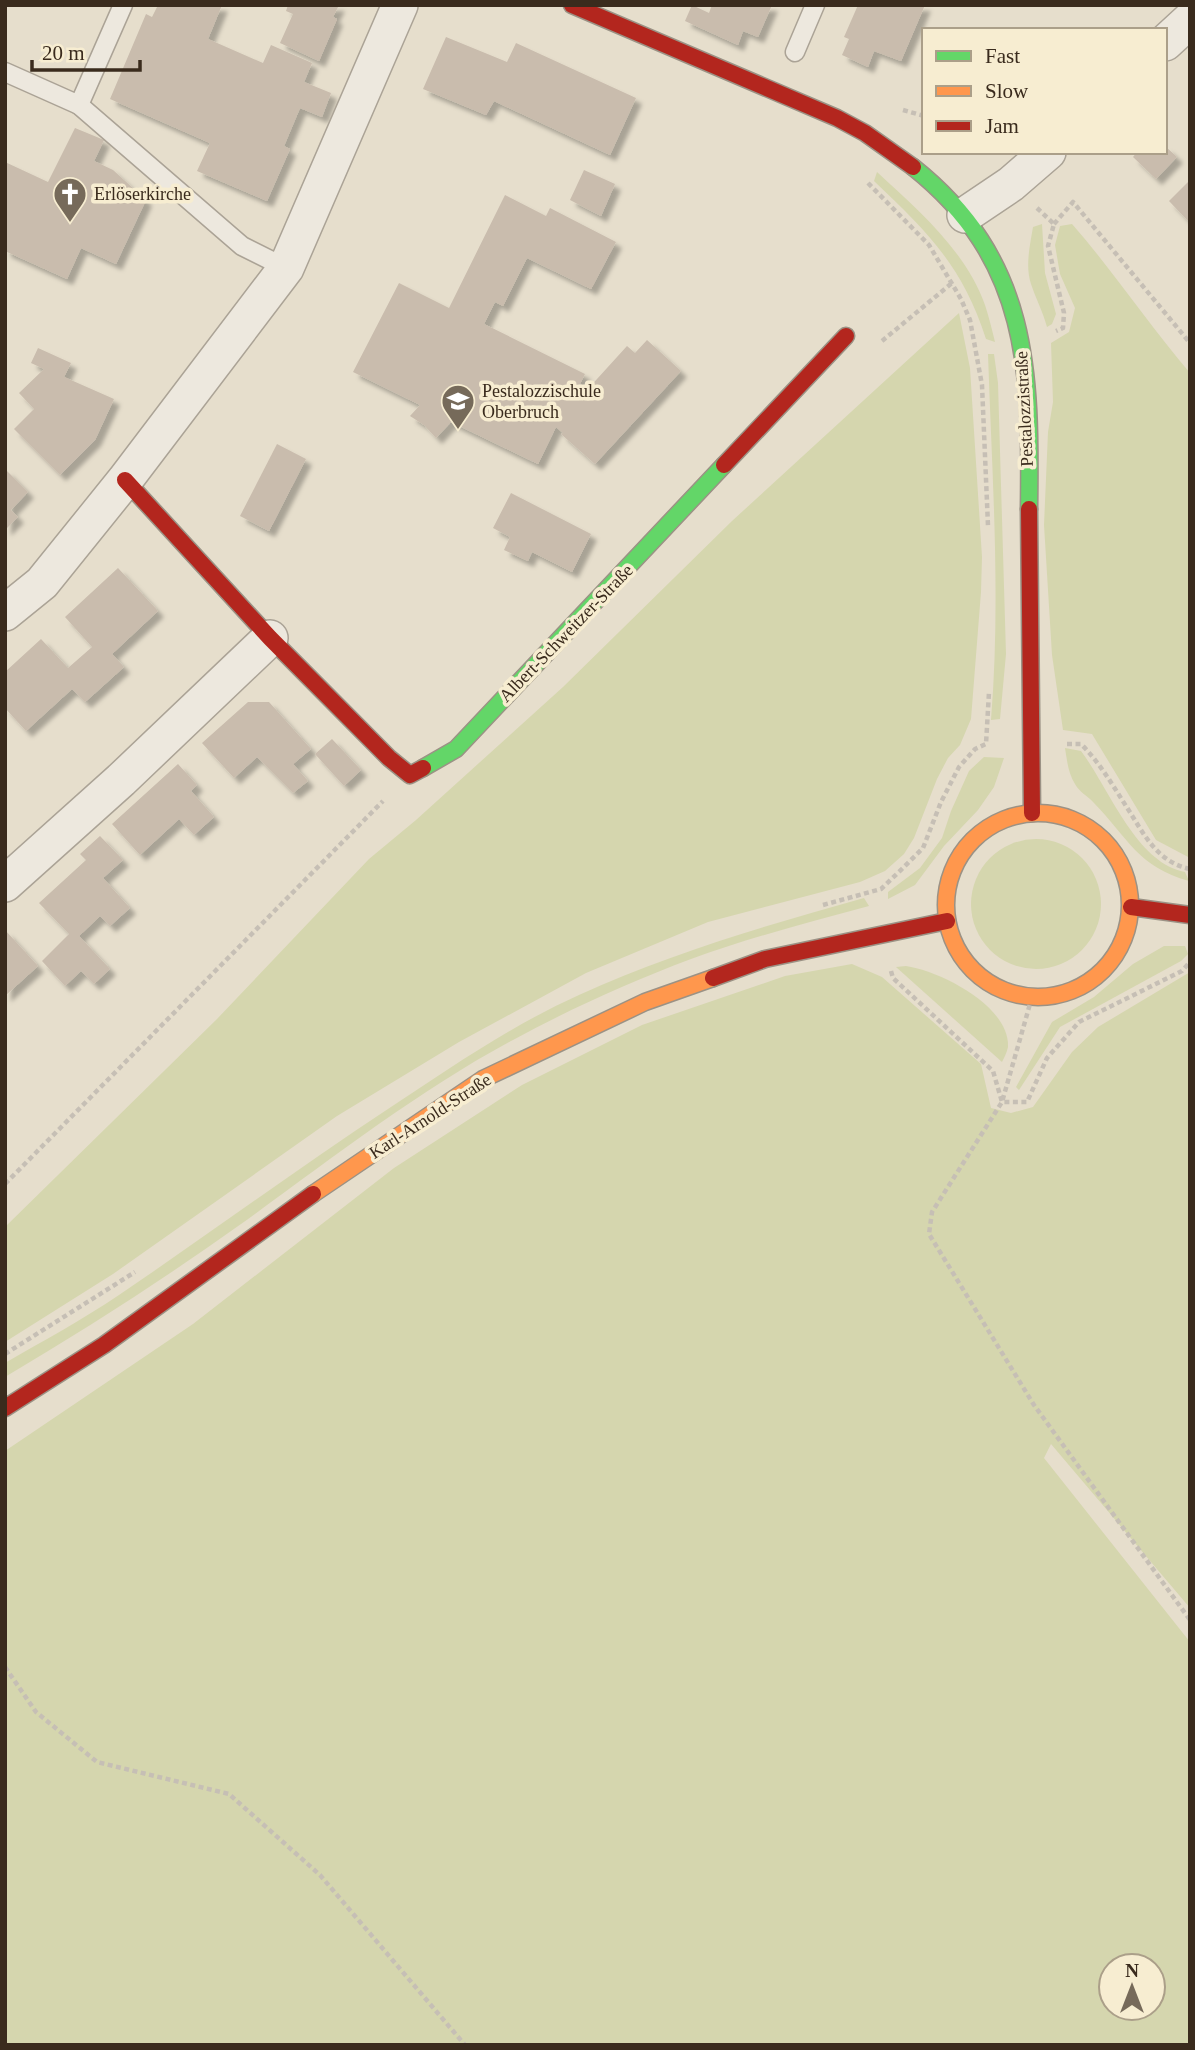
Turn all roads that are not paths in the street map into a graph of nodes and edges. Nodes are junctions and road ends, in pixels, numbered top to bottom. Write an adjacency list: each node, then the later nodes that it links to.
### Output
1 (122, 5): 9 (lane)
2 (400, 5): 12 (street)
3 (572, 5): 11 (street, Pestalozzistraße)
4 (815, 5): 7 (lane)
5 (1190, 20): 6 (street)
6 (1167, 41)
7 (795, 52)
8 (5, 72): 9 (lane)
9 (79, 106): 12 (lane)
10 (1046, 154): 11 (street)
11 (965, 215): 17 (street, Pestalozzistraße)
12 (286, 268): 14 (street)
13 (846, 336): 16 (street, Albert-Schweitzer-Straße)
14 (125, 480): 15 (street); 16 (street)
15 (5, 613)
16 (270, 638): 18 (street)
17 (1032, 813): 19 (street); 21 (street)
18 (5, 884)
19 (1131, 907): 20 (street); 21 (street)
20 (1190, 915)
21 (947, 920): 22 (street, Karl-Arnold-Straße)
22 (5, 1408)

